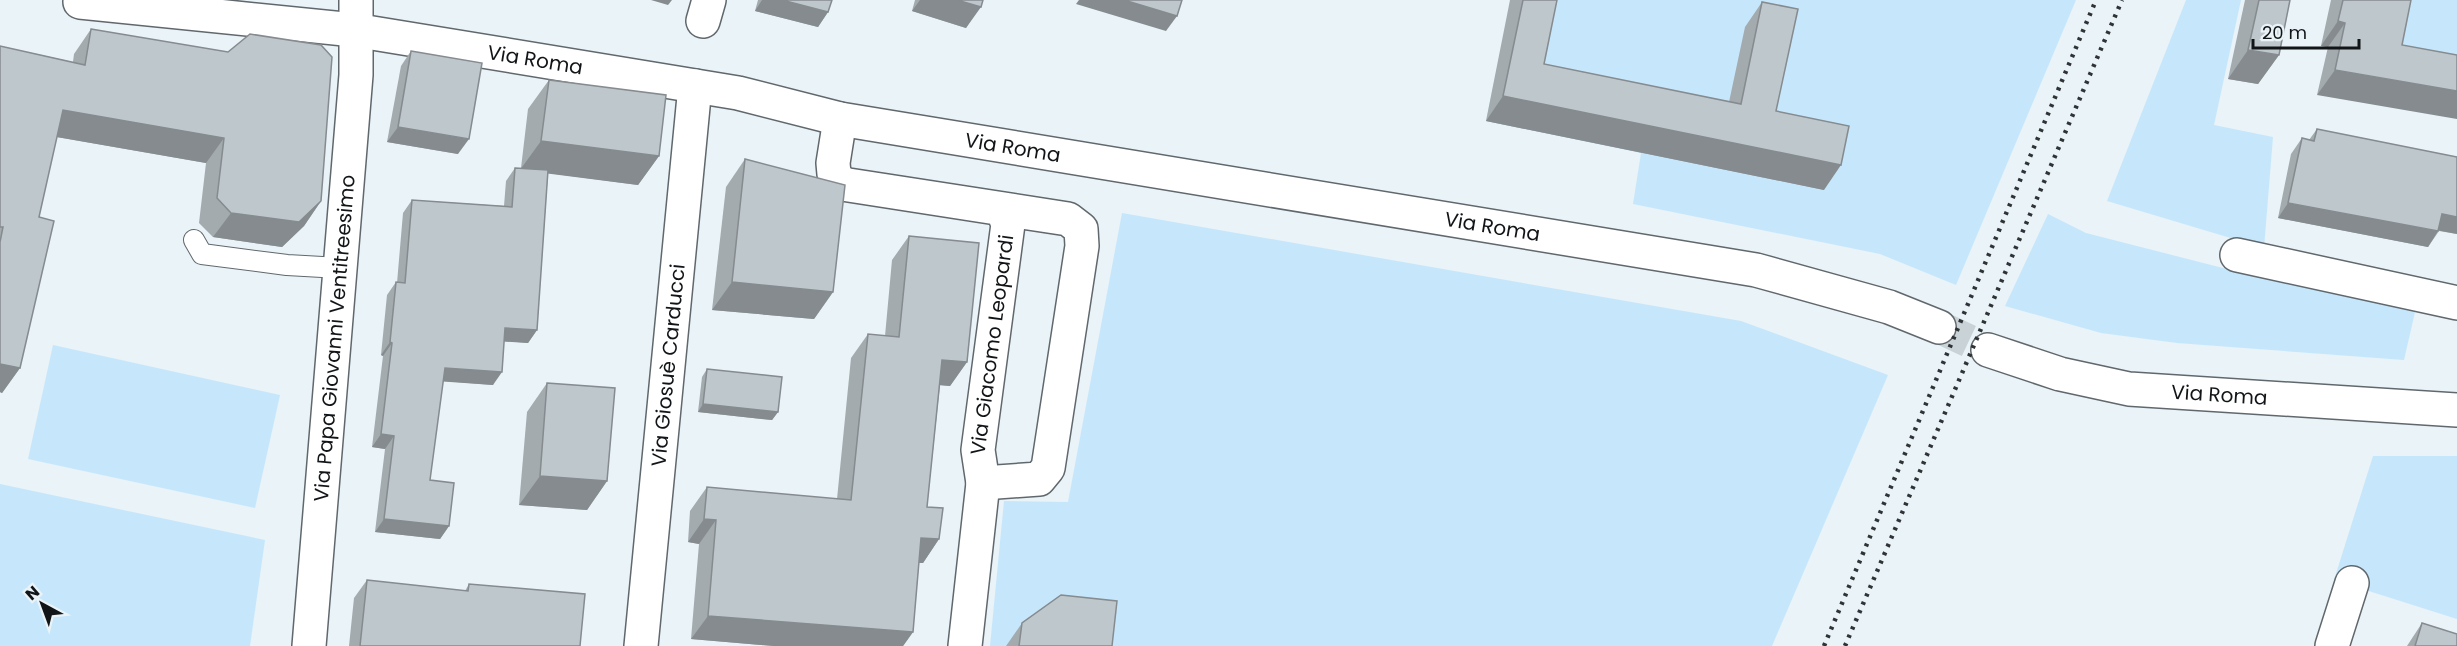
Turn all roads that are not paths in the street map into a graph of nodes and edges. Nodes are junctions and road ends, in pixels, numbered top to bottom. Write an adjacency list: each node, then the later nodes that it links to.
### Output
1 (81, 2): 2 (street, Via Roma)
2 (355, 15): 3 (street, Via Roma); 8 (street, Via Papa Giovanni Ventitreesimo)
3 (695, 86): 4 (street, Via Roma); 16 (street, Via Giosuè Carducci)
4 (840, 119): 5 (street, Via Giacomo Leopardi); 10 (street, Via Roma)
5 (1002, 209): 13 (street, Via Giacomo Leopardi); 13 (street, Via Giacomo Leopardi)
6 (194, 240): 8 (lane)
7 (2238, 255): 9 (street)
8 (340, 268): 15 (street, Via Papa Giovanni Ventitreesimo)
9 (2457, 303)
10 (1940, 327)
11 (1988, 350): 12 (street, Via Roma)
12 (2457, 410)
13 (983, 483): 17 (street, Via Giacomo Leopardi)
14 (2352, 582): 18 (street)
15 (309, 646)
16 (641, 646)
17 (965, 646)
18 (2332, 646)

